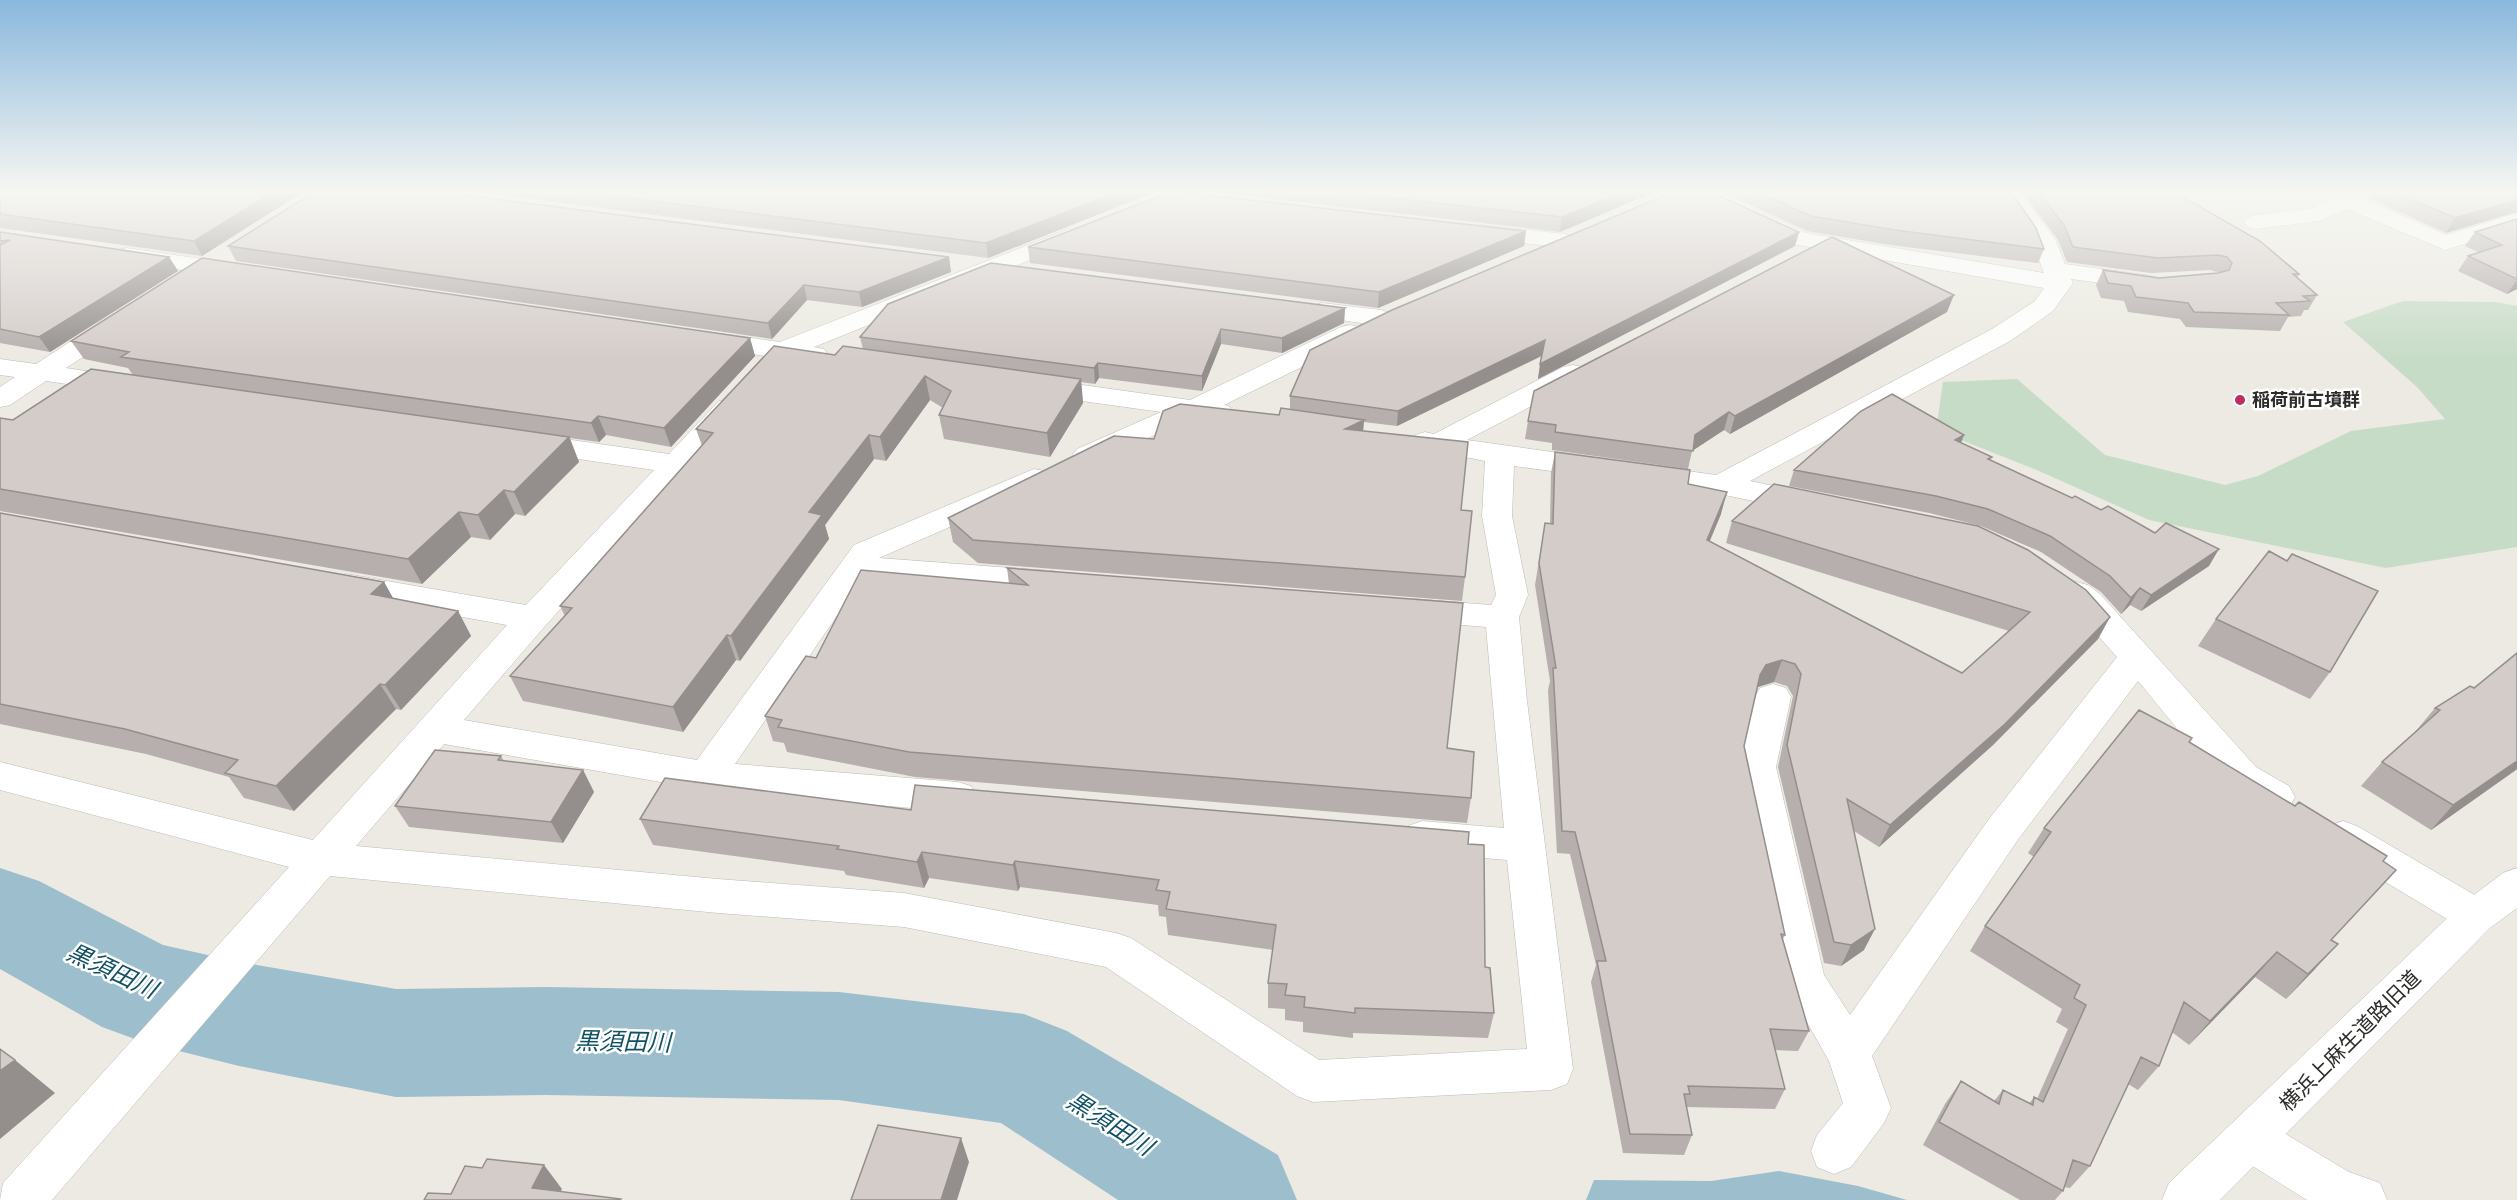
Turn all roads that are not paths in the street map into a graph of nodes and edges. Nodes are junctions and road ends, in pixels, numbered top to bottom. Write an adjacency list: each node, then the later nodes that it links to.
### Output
1 (234, 248): 11 (street)
2 (1032, 248): 12 (street)
3 (1549, 248): 10 (street)
4 (1815, 248): 8 (street)
5 (1860, 248): 15 (street)
6 (2047, 248): 15 (street)
7 (102, 251): 11 (street)
8 (1793, 260)
9 (942, 261): 12 (street)
10 (1511, 264)
11 (205, 267): 14 (street); 17 (street)
12 (989, 267): 13 (street); 21 (street)
13 (1037, 273)
14 (264, 275)
15 (2059, 276): 16 (street); 36 (street)
16 (2163, 282)
17 (176, 285)
18 (1298, 308): 29 (street)
19 (138, 310): 25 (street)
20 (687, 337): 21 (street)
21 (781, 350): 22 (street); 35 (street)
22 (840, 359)
23 (1595, 362): 33 (street)
24 (0, 367): 25 (street)
25 (42, 372): 27 (street); 28 (street)
26 (1016, 384): 29 (street)
27 (147, 387)
28 (0, 399)
29 (1193, 409): 30 (street); 38 (street)
30 (1251, 417)
31 (1404, 438): 33 (street)
32 (500, 439): 35 (street)
33 (1439, 443): 34 (street)
34 (1500, 455): 36 (street); 43 (street)
35 (676, 464): 44 (street)
36 (1720, 485): 37 (street)
37 (1836, 507)
38 (854, 567): 41 (street); 49 (street)
39 (2049, 575): 45 (street)
40 (313, 579): 44 (street)
41 (1078, 584)
42 (1385, 608): 43 (street)
43 (1502, 617): 52 (street)
44 (533, 618): 47 (street)
45 (2136, 658): 55 (street); 56 (street)
46 (1773, 697): 56 (street)
47 (437, 729): 49 (street); 53 (street)
48 (0, 776): 53 (street)
49 (706, 776): 50 (street)
50 (991, 800)
51 (1394, 835): 52 (street)
52 (1525, 846): 53 (street)
53 (311, 871): 59 (street)
54 (2517, 885): 55 (street, 横浜上麻生道路旧道)
55 (2476, 916): 57 (street, 横浜上麻生道路旧道)
56 (1850, 1053): 58 (street)
57 (2251, 1139): 60 (street, 横浜上麻生道路旧道); 61 (street)
58 (1834, 1151)
59 (20, 1200)
60 (2186, 1200)
61 (2363, 1200)

